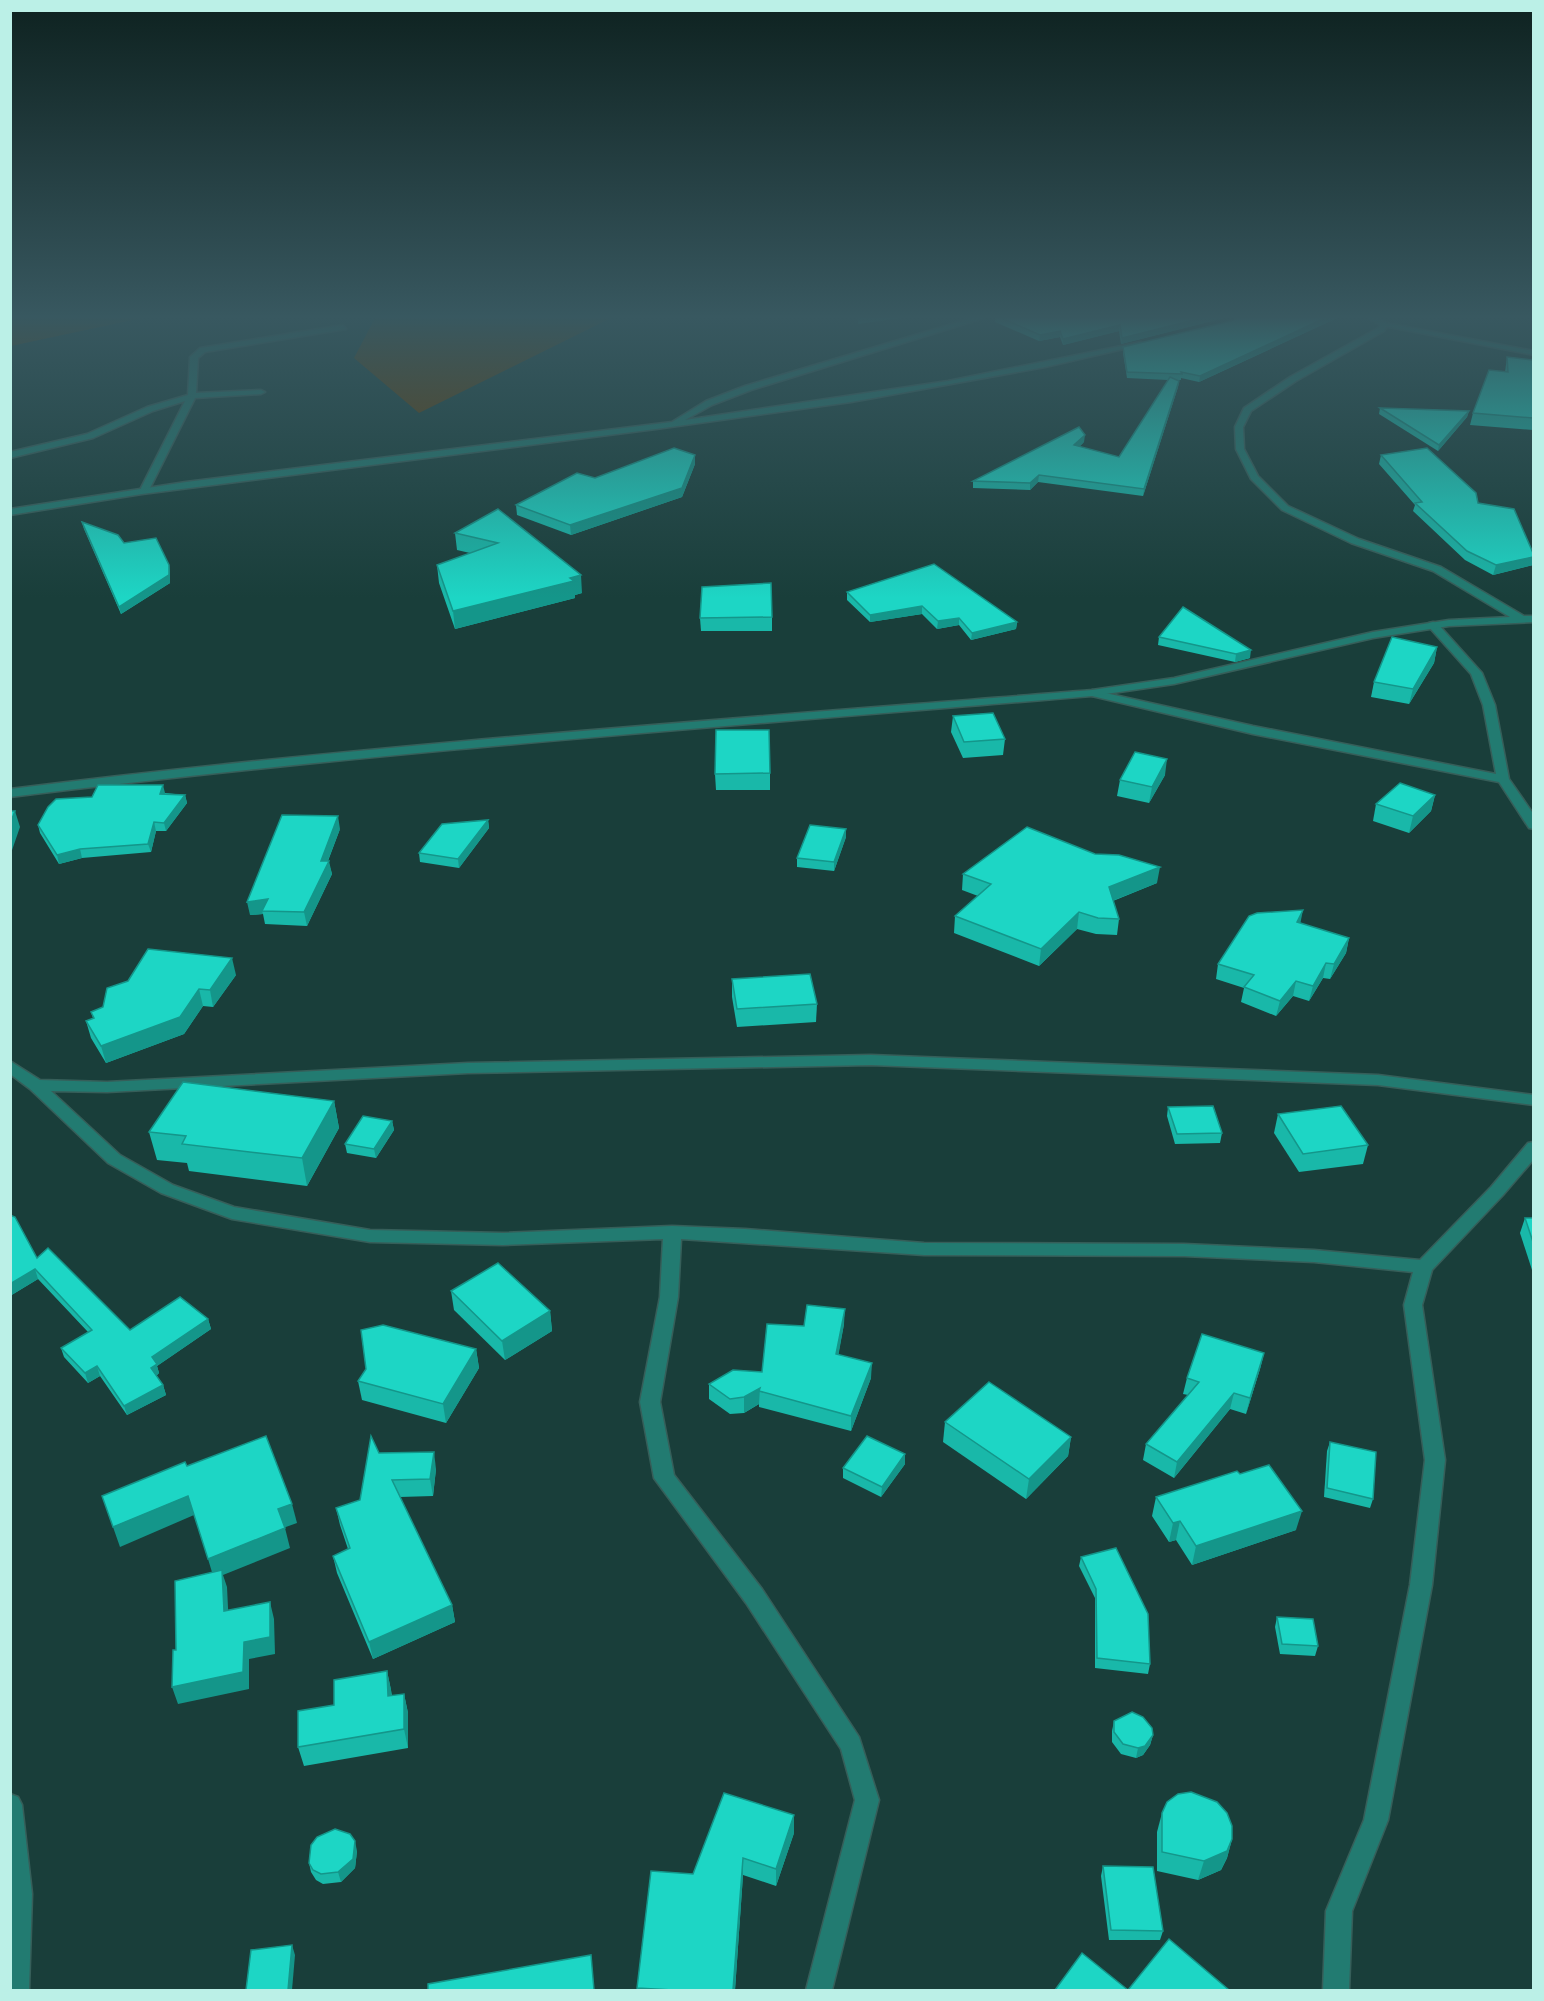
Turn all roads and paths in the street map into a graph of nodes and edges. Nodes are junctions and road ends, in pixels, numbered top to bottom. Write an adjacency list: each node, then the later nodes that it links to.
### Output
1 (143, 411): 7 (street)
2 (184, 411): 8 (street)
3 (694, 411): 6 (street)
4 (772, 411): 6 (street)
5 (1246, 411): 10 (street)
6 (671, 425): 8 (street)
7 (10, 454)
8 (145, 490): 9 (street)
9 (10, 512)
10 (1520, 618): 11 (street); 12 (street)
11 (1533, 619)
12 (1433, 625): 13 (street); 14 (street)
13 (1092, 693): 14 (street); 15 (street)
14 (1503, 779): 16 (street)
15 (10, 793)
16 (1533, 825)
17 (10, 1066): 18 (street)
18 (36, 1085): 19 (street); 21 (street)
19 (1533, 1100)
20 (1533, 1147): 22 (street)
21 (672, 1232): 22 (street); 25 (street)
22 (1424, 1267): 26 (street)
23 (10, 1806): 24 (street)
24 (16, 1990)
25 (819, 1990)
26 (1336, 1990)

